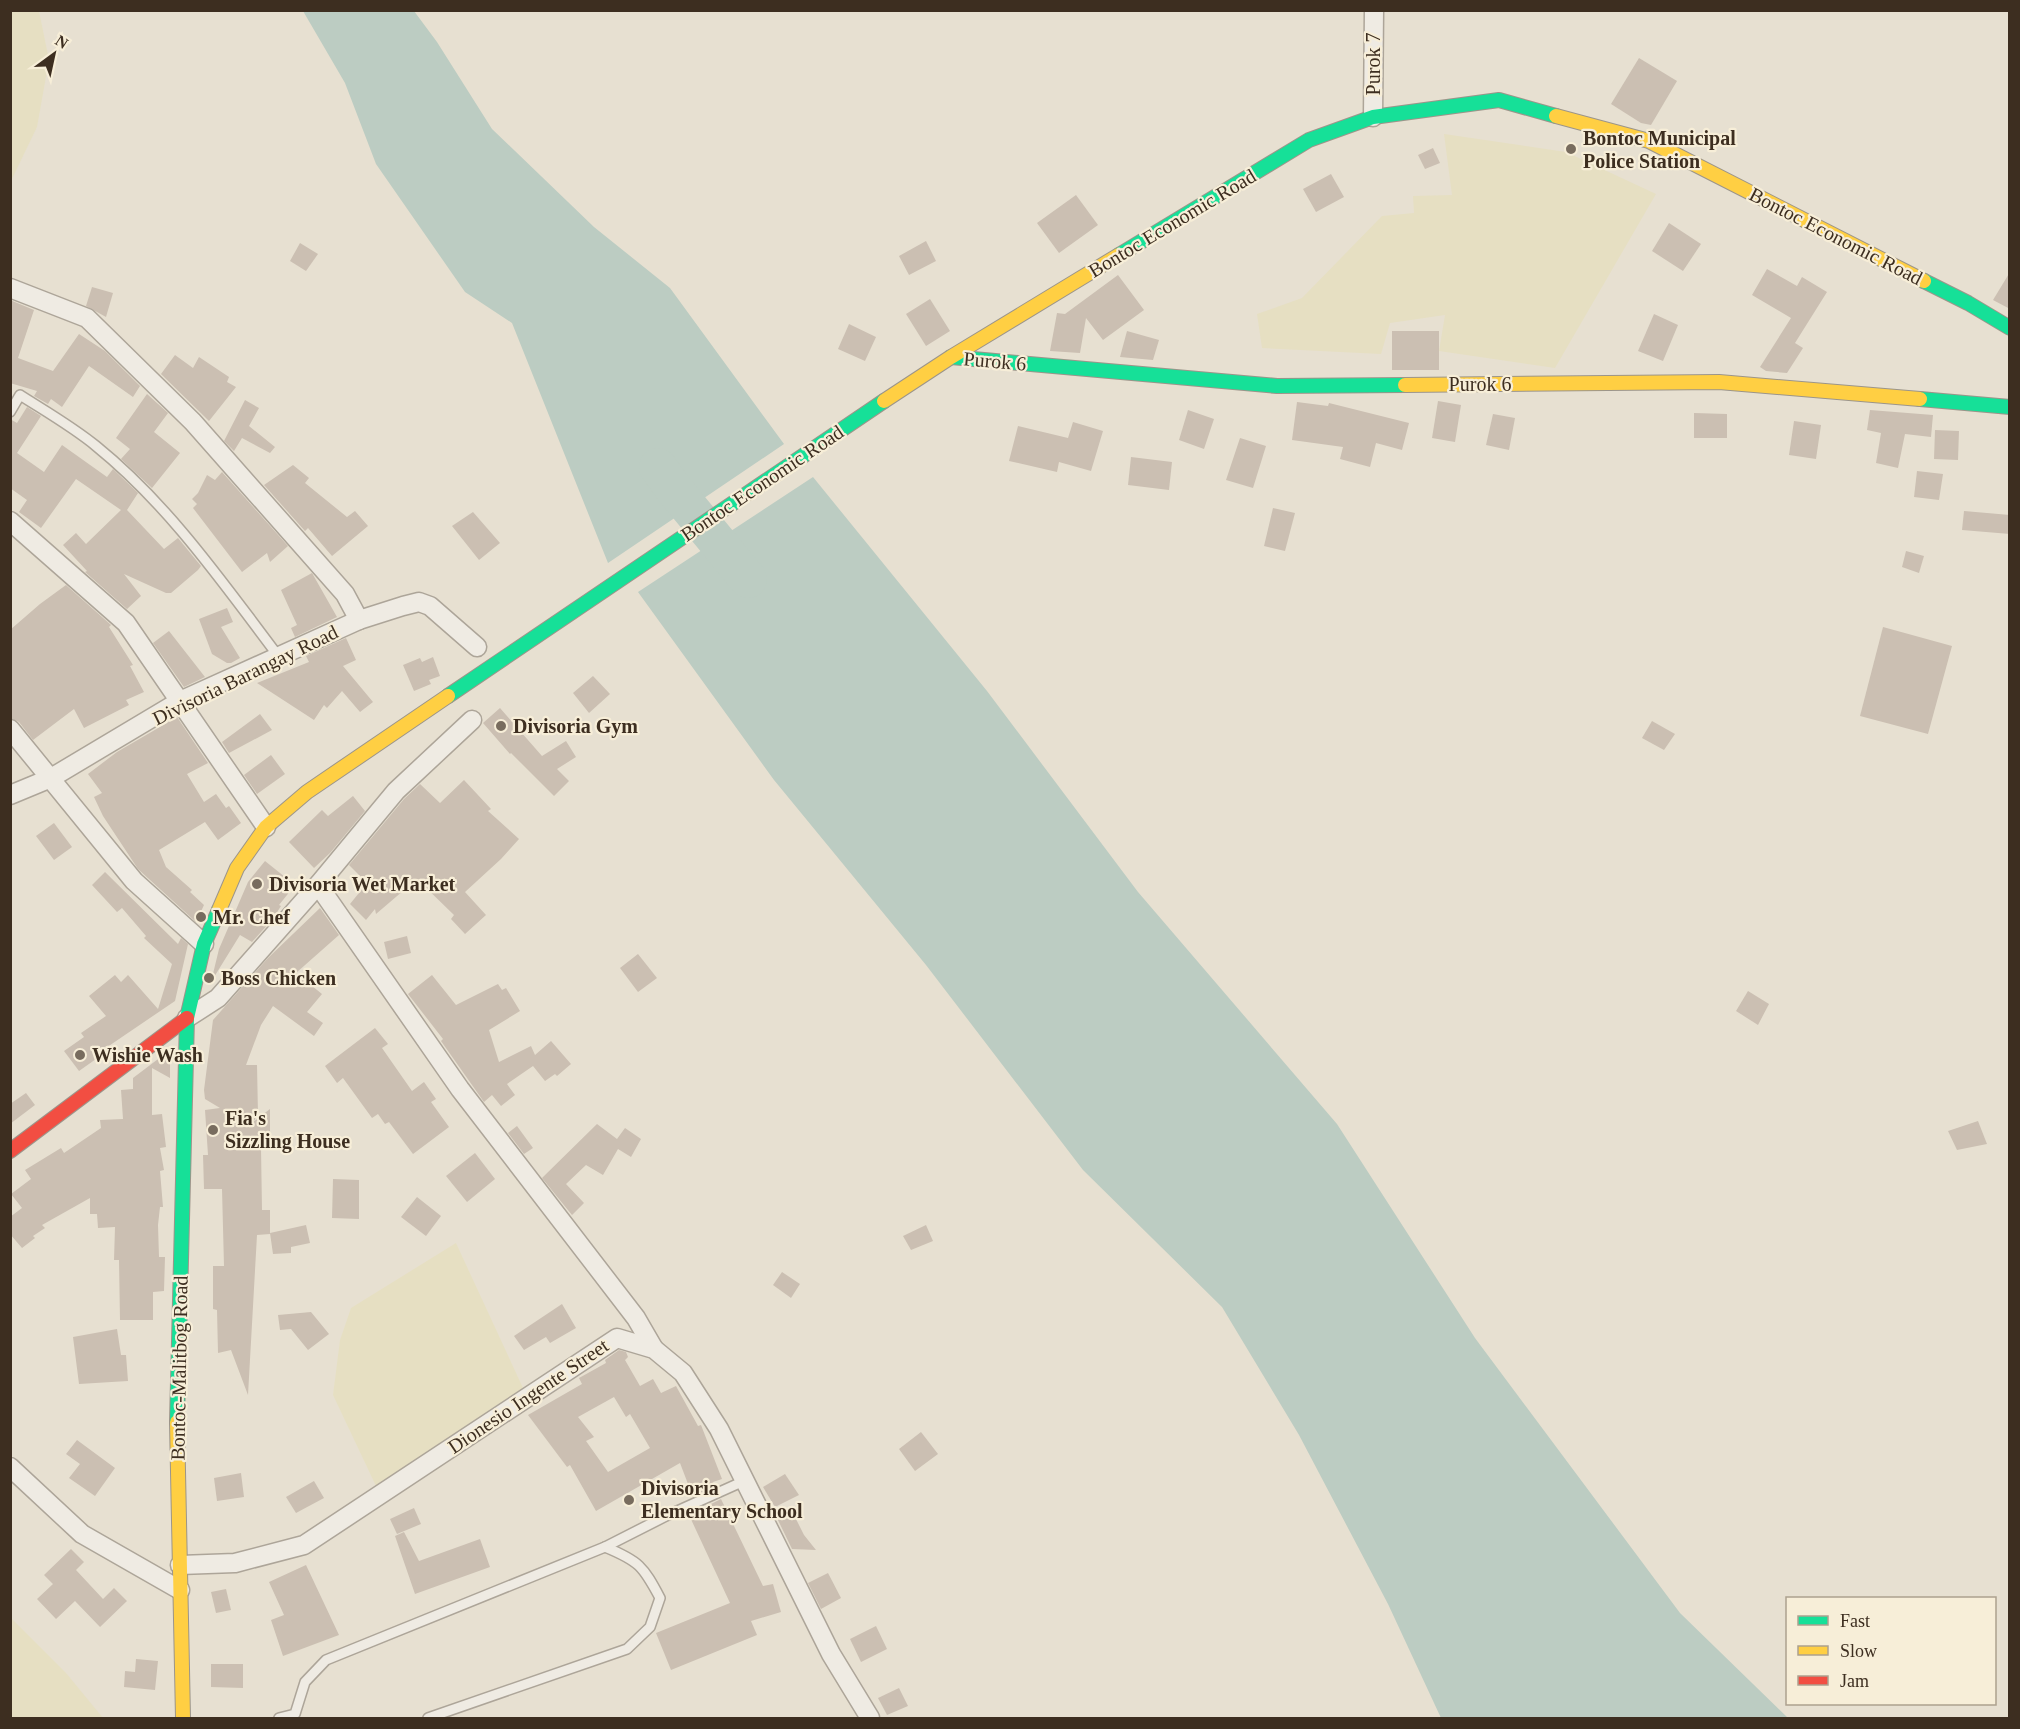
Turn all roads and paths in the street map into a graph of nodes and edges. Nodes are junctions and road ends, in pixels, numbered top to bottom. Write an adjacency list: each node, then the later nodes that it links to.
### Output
1 (1374, 10): 2 (street, Purok 7)
2 (1373, 117): 4 (main road, Bontoc Economic Road); 5 (main road, Bontoc Economic Road)
3 (10, 288): 9 (street)
4 (2010, 328)
5 (951, 357): 6 (main road, Purok 6); 17 (main road, Bontoc Economic Road)
6 (2010, 407)
7 (10, 412): 11 (lane)
8 (10, 520): 12 (street)
9 (359, 620): 10 (street, Divisoria Barangay Road); 11 (street, Divisoria Barangay Road)
10 (477, 646)
11 (279, 657): 12 (street, Divisoria Barangay Road)
12 (180, 701): 15 (street, Divisoria Barangay Road); 17 (street)
13 (472, 720): 18 (street)
14 (10, 729): 15 (street)
15 (51, 778): 16 (street, Divisoria Barangay Road); 19 (street)
16 (10, 795)
17 (266, 827): 19 (main road, Bontoc-Malitbog Road)
18 (318, 885): 20 (street); 22 (street)
19 (204, 944): 20 (main road, Bontoc-Malitbog Road)
20 (188, 1018): 21 (main road); 26 (main road, Bontoc-Malitbog Road)
21 (10, 1151)
22 (654, 1349): 24 (street, Dionesio Ingente Street); 26 (street, Dionesio Ingente Street)
23 (10, 1467): 27 (street)
24 (744, 1481): 25 (lane); 32 (street, Dionesio Ingente Street)
25 (605, 1547): 28 (lane); 31 (lane)
26 (180, 1565): 27 (main road, Bontoc-Malitbog Road)
27 (180, 1590): 29 (main road, Bontoc-Malitbog Road)
28 (297, 1716): 30 (lane)
29 (183, 1719)
30 (279, 1719)
31 (428, 1719)
32 (870, 1719)

